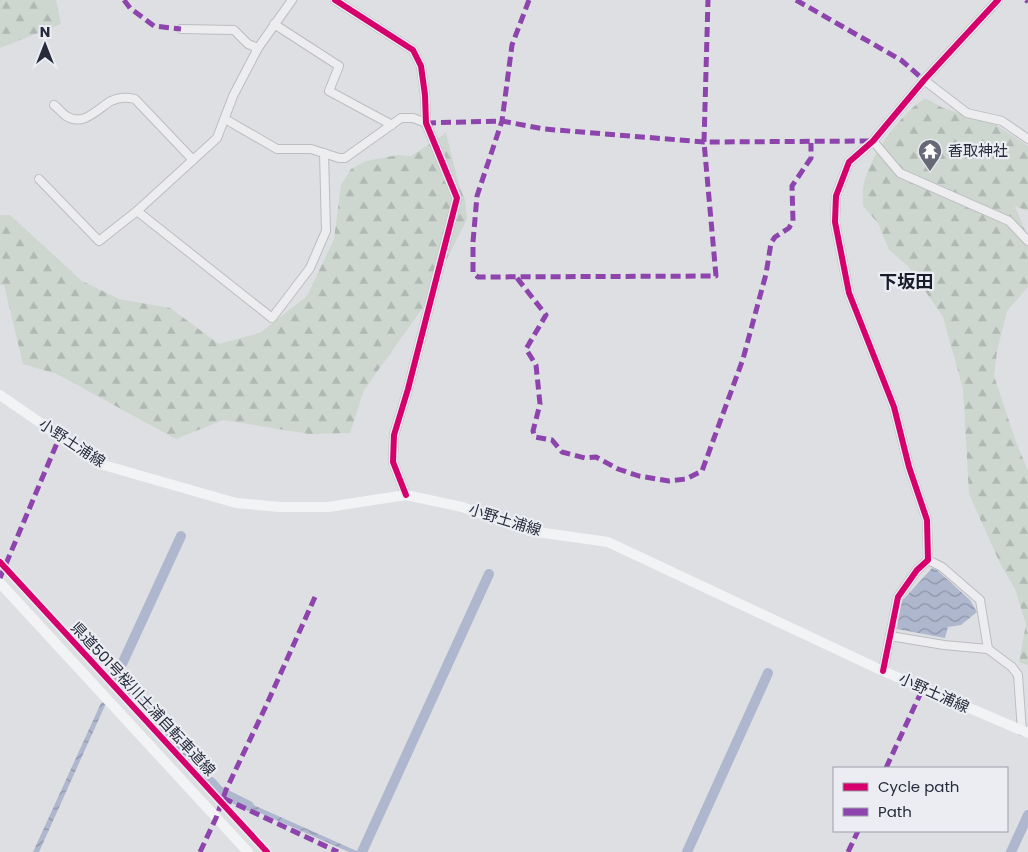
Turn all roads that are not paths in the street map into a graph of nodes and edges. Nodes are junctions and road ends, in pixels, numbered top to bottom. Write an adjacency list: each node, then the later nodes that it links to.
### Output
1 (292, 0): 4 (street)
2 (335, 0): 10 (street)
3 (998, 0): 7 (street)
4 (274, 24): 6 (street); 11 (street)
5 (181, 29): 6 (street)
6 (258, 48): 9 (street)
7 (924, 80): 12 (street); 13 (street)
8 (54, 105): 15 (street)
9 (225, 119): 14 (street); 15 (street)
10 (426, 122): 11 (street); 20 (street)
11 (392, 124): 14 (street)
12 (1028, 139)
13 (873, 141): 18 (street); 21 (street)
14 (324, 153): 17 (street)
15 (192, 160): 17 (street)
16 (38, 179): 17 (street)
17 (137, 211)
18 (1028, 241)
19 (0, 395): 20 (main road, 小野土浦線)
20 (406, 494): 25 (main road, 小野土浦線)
21 (928, 560): 23 (street); 24 (street)
22 (0, 583): 27 (main road)
23 (890, 636): 24 (street); 25 (street)
24 (988, 649): 26 (street)
25 (883, 671): 26 (main road, 小野土浦線)
26 (1025, 732)
27 (248, 852)

